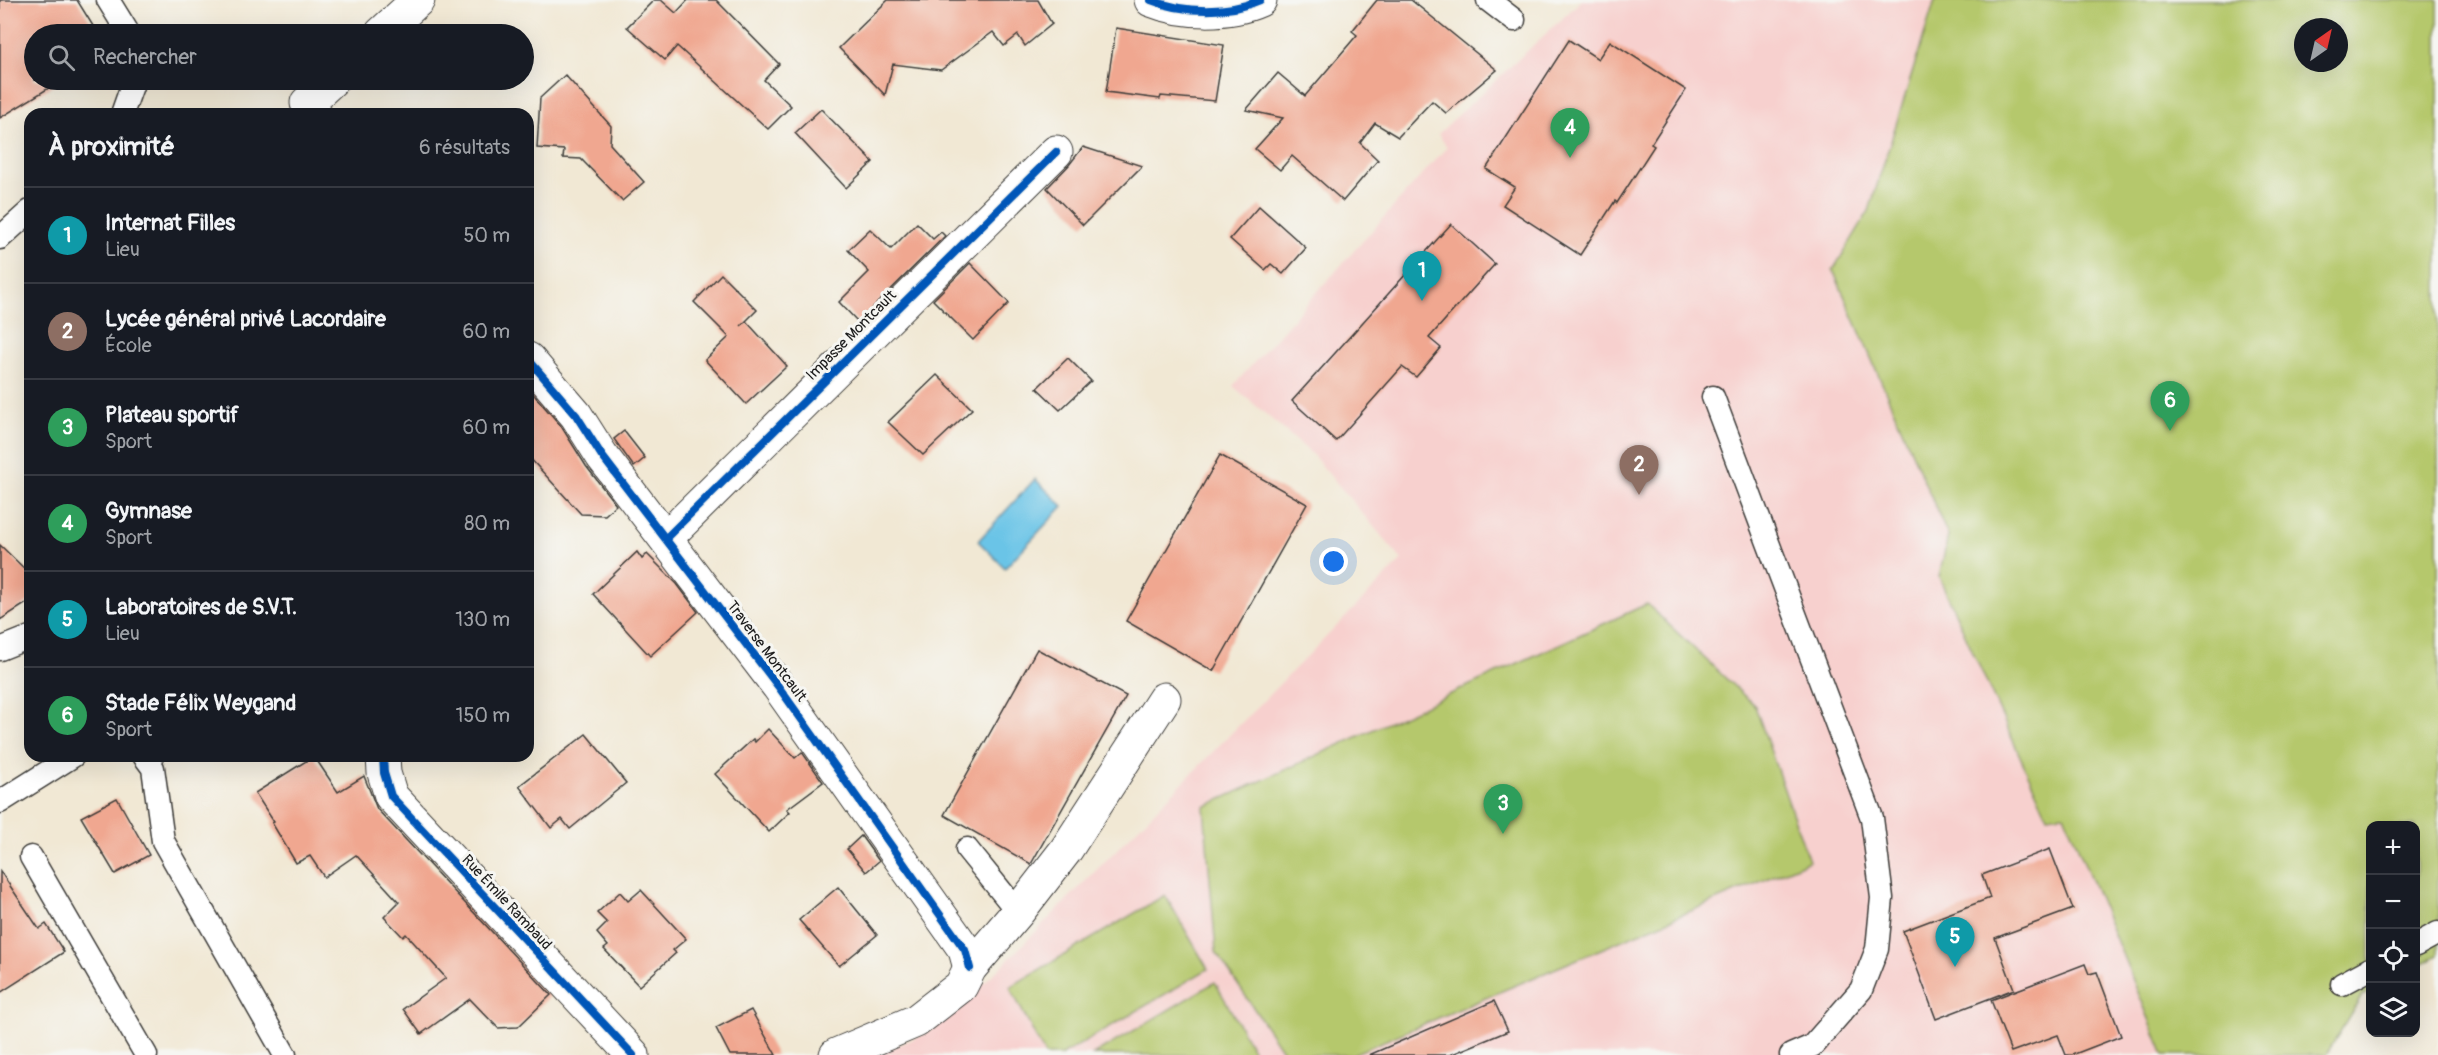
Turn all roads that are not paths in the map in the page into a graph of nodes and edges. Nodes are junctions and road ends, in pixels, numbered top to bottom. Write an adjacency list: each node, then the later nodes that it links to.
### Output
1 (108, 0): 7 (lane)
2 (418, 0): 8 (street)
3 (1151, 0): 4 (street)
4 (1260, 0)
5 (1488, 0): 6 (lane)
6 (1514, 20)
7 (123, 24)
8 (392, 24)
9 (130, 90): 11 (lane)
10 (321, 90): 12 (street)
11 (124, 108)
12 (311, 108)
13 (1056, 152): 18 (street, Impasse Montcault)
14 (24, 216): 15 (lane)
15 (0, 238)
16 (534, 366): 18 (street, Traverse Montcault)
17 (1713, 397): 38 (lane)
18 (666, 538): 31 (street, Traverse Montcault)
19 (24, 639): 20 (lane)
20 (0, 649)
21 (1164, 699): 28 (street)
22 (63, 762): 25 (lane)
23 (148, 762): 35 (lane)
24 (383, 762): 36 (street, Rue Émile Rambaud)
25 (0, 802)
26 (967, 849): 28 (lane)
27 (31, 857): 34 (lane)
28 (1018, 912): 31 (street)
29 (2438, 933): 30 (lane)
30 (2420, 942)
31 (970, 968): 37 (street)
32 (2366, 971): 33 (lane)
33 (2342, 984)
34 (146, 1055)
35 (285, 1055)
36 (633, 1055)
37 (836, 1055)
38 (1791, 1055)

